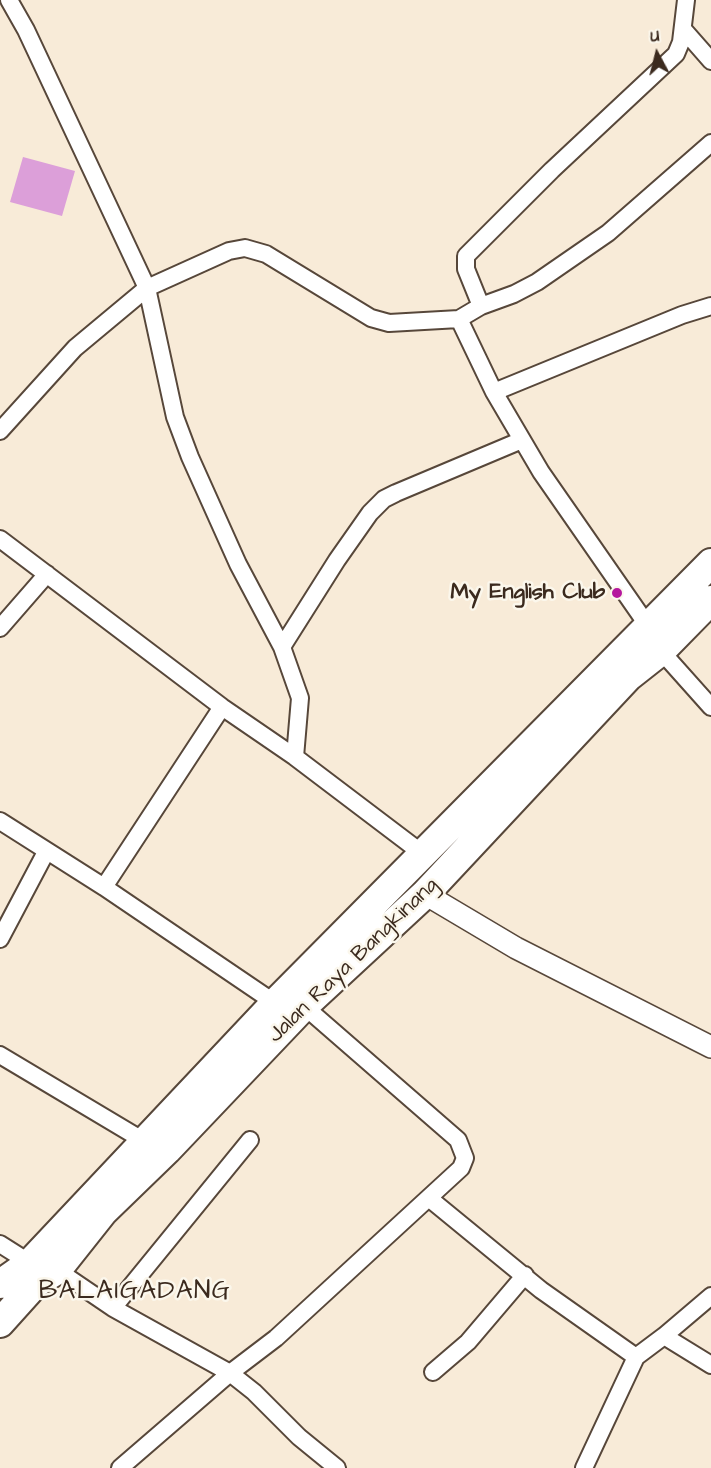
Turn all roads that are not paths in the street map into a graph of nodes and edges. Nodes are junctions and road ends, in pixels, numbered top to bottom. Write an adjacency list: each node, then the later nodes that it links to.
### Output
1 (9, 0): 6 (street)
2 (686, 0): 3 (street)
3 (683, 29): 4 (street); 7 (street)
4 (711, 61)
5 (711, 143): 7 (street)
6 (147, 288): 9 (street); 11 (street); 19 (street)
7 (481, 306): 9 (street)
8 (711, 306): 10 (street)
9 (459, 320): 10 (street)
10 (494, 392): 12 (street)
11 (0, 431)
12 (522, 440): 17 (street); 19 (street)
13 (0, 539): 15 (street)
14 (711, 563): 17 (highway, Jalan Raya Bangkinang)
15 (47, 574): 18 (street); 21 (street)
16 (711, 600): 20 (highway, Jalan Raya Bangkinang)
17 (648, 626): 26 (highway, Jalan Raya Bangkinang)
18 (0, 628)
19 (282, 647): 23 (street)
20 (661, 651): 22 (street); 28 (highway, Jalan Raya Bangkinang)
21 (222, 707): 23 (street); 27 (street)
22 (711, 707)
23 (295, 757): 26 (street)
24 (0, 821): 25 (street)
25 (46, 852): 27 (street); 29 (street)
26 (423, 854): 30 (highway, Jalan Raya Bangkinang)
27 (104, 888): 30 (street)
28 (425, 894): 31 (highway, Jalan Raya Bangkinang); 32 (street)
29 (0, 939)
30 (275, 1003): 35 (highway, Jalan Raya Bangkinang)
31 (304, 1006): 36 (street); 37 (highway, Jalan Raya Bangkinang)
32 (711, 1047)
33 (0, 1055): 35 (street)
34 (249, 1140): 43 (street)
35 (144, 1141): 37 (highway, Jalan Raya Bangkinang)
36 (430, 1199): 40 (street); 49 (street)
37 (90, 1211): 39 (highway, Jalan Raya Bangkinang)
38 (0, 1244): 39 (street)
39 (44, 1266): 41 (highway, Jalan Raya Bangkinang); 43 (street)
40 (525, 1275): 46 (street); 48 (street)
41 (8, 1289): 44 (highway, Jalan Raya Bangkinang)
42 (711, 1296): 45 (street)
43 (113, 1308): 49 (street)
44 (0, 1323)
45 (664, 1336): 46 (street); 47 (street)
46 (636, 1357): 52 (street)
47 (711, 1365)
48 (433, 1372)
49 (230, 1373): 50 (street); 51 (street)
50 (120, 1468)
51 (337, 1468)
52 (584, 1468)

